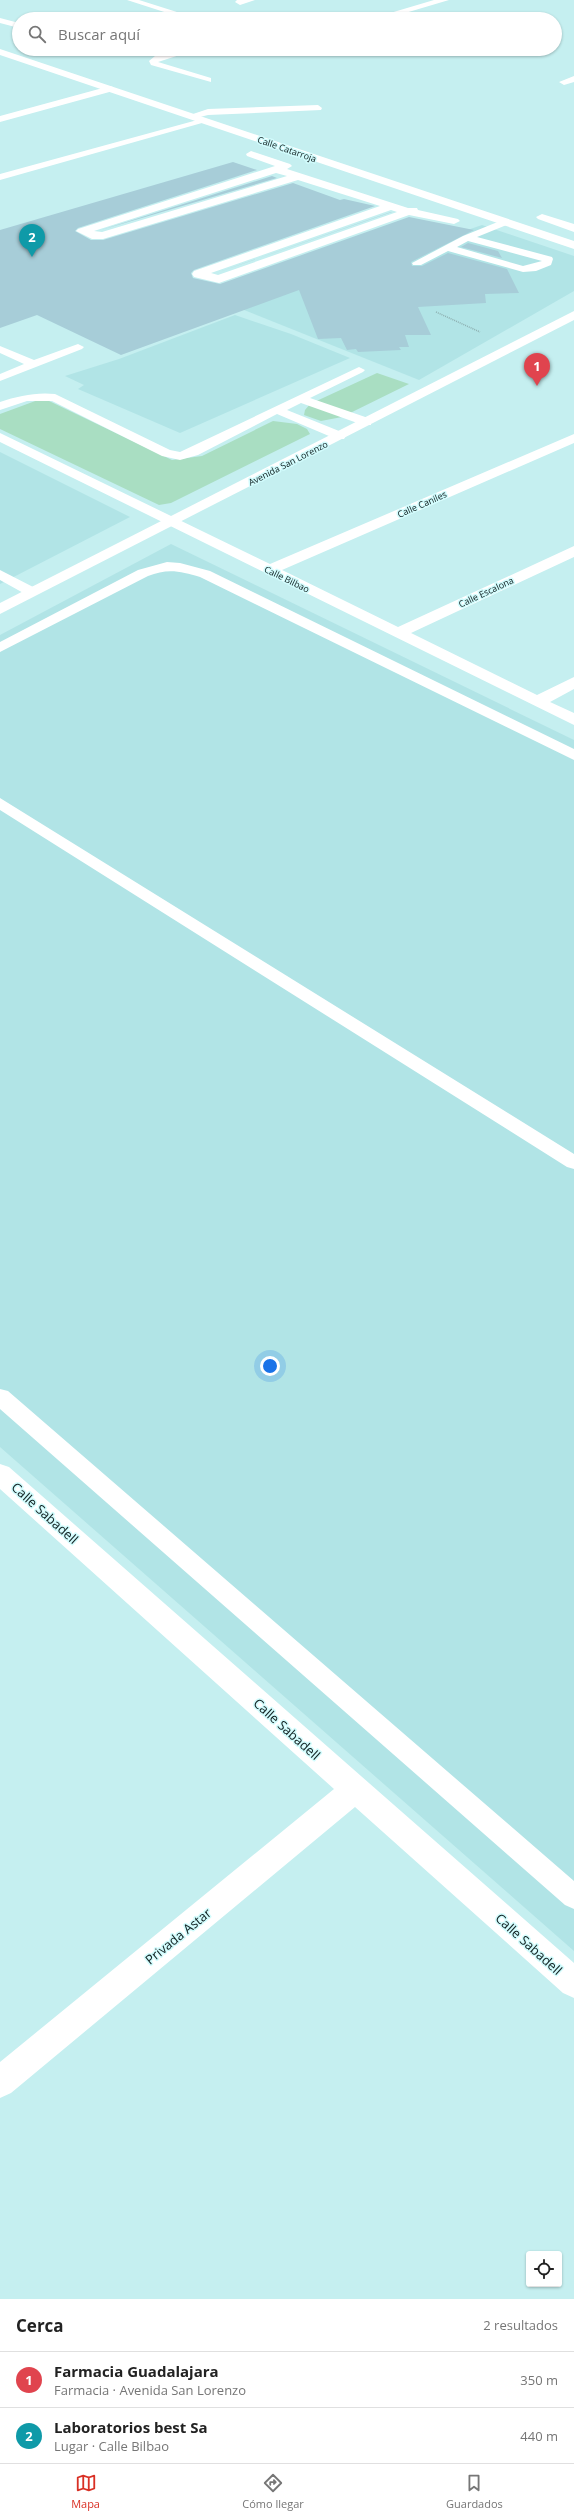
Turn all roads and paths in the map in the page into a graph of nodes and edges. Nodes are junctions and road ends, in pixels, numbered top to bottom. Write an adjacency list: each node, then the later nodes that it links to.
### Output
1 (131, 0): 3 (lane)
2 (444, 0): 4 (street)
3 (171, 12)
4 (400, 12)
5 (0, 20): 6 (lane)
6 (12, 24)
7 (0, 52): 10 (street, Calle Catarroja)
8 (166, 56): 9 (lane)
9 (208, 80)
10 (110, 89): 12 (street, Calle Catarroja); 13 (lane)
11 (318, 108): 12 (lane)
12 (192, 116): 14 (street, Calle Catarroja)
13 (0, 119)
14 (204, 121): 16 (street, Calle Catarroja); 19 (lane)
15 (251, 154): 17 (street)
16 (314, 158): 17 (street); 20 (street, Calle Catarroja)
17 (281, 167): 18 (street); 18 (street)
18 (299, 176): 21 (street)
19 (0, 177)
20 (440, 200): 22 (street); 25 (street, Calle Catarroja)
21 (392, 206): 22 (street); 22 (street)
22 (409, 212): 24 (street)
23 (542, 217): 26 (street)
24 (454, 221)
25 (505, 222): 27 (lane); 28 (street, Calle Catarroja)
26 (574, 228)
27 (467, 238): 29 (lane); 29 (lane)
28 (574, 246)
29 (448, 248): 30 (lane)
30 (417, 264)
31 (436, 312): 33 (path)
32 (574, 315): 33 (street, Avenida San Lorenzo)
33 (519, 344): 42 (street, Avenida San Lorenzo)
34 (78, 347): 36 (lane)
35 (0, 349): 36 (lane)
36 (34, 364): 38 (lane)
37 (359, 370): 39 (lane)
38 (2, 376)
39 (301, 399): 41 (lane); 42 (lane)
40 (0, 406): 41 (lane)
41 (277, 410): 43 (lane)
42 (368, 422): 43 (street, Avenida San Lorenzo)
43 (340, 436): 46 (street, Avenida San Lorenzo)
44 (0, 437): 46 (street, Calle Bilbao)
45 (574, 438): 48 (street, Calle Caniles)
46 (173, 522): 48 (street, Calle Bilbao); 50 (street, Avenida San Lorenzo)
47 (574, 551): 52 (street, Calle Escalona)
48 (270, 570): 52 (street, Calle Bilbao)
49 (0, 574): 50 (lane)
50 (32, 592): 51 (street, Avenida San Lorenzo)
51 (0, 609)
52 (398, 633): 55 (street, Calle Bilbao)
53 (0, 648): 57 (lane)
54 (574, 682): 55 (street)
55 (537, 702): 56 (street, Calle Bilbao)
56 (574, 720)
57 (574, 755)
58 (0, 803): 59 (lane)
59 (574, 1163)
60 (0, 1397): 63 (lane)
61 (0, 1474): 62 (street, Calle Sabadell)
62 (355, 1789): 64 (street, Calle Sabadell); 65 (street, Privada Astar)
63 (574, 1897)
64 (574, 1983)
65 (0, 2082)

